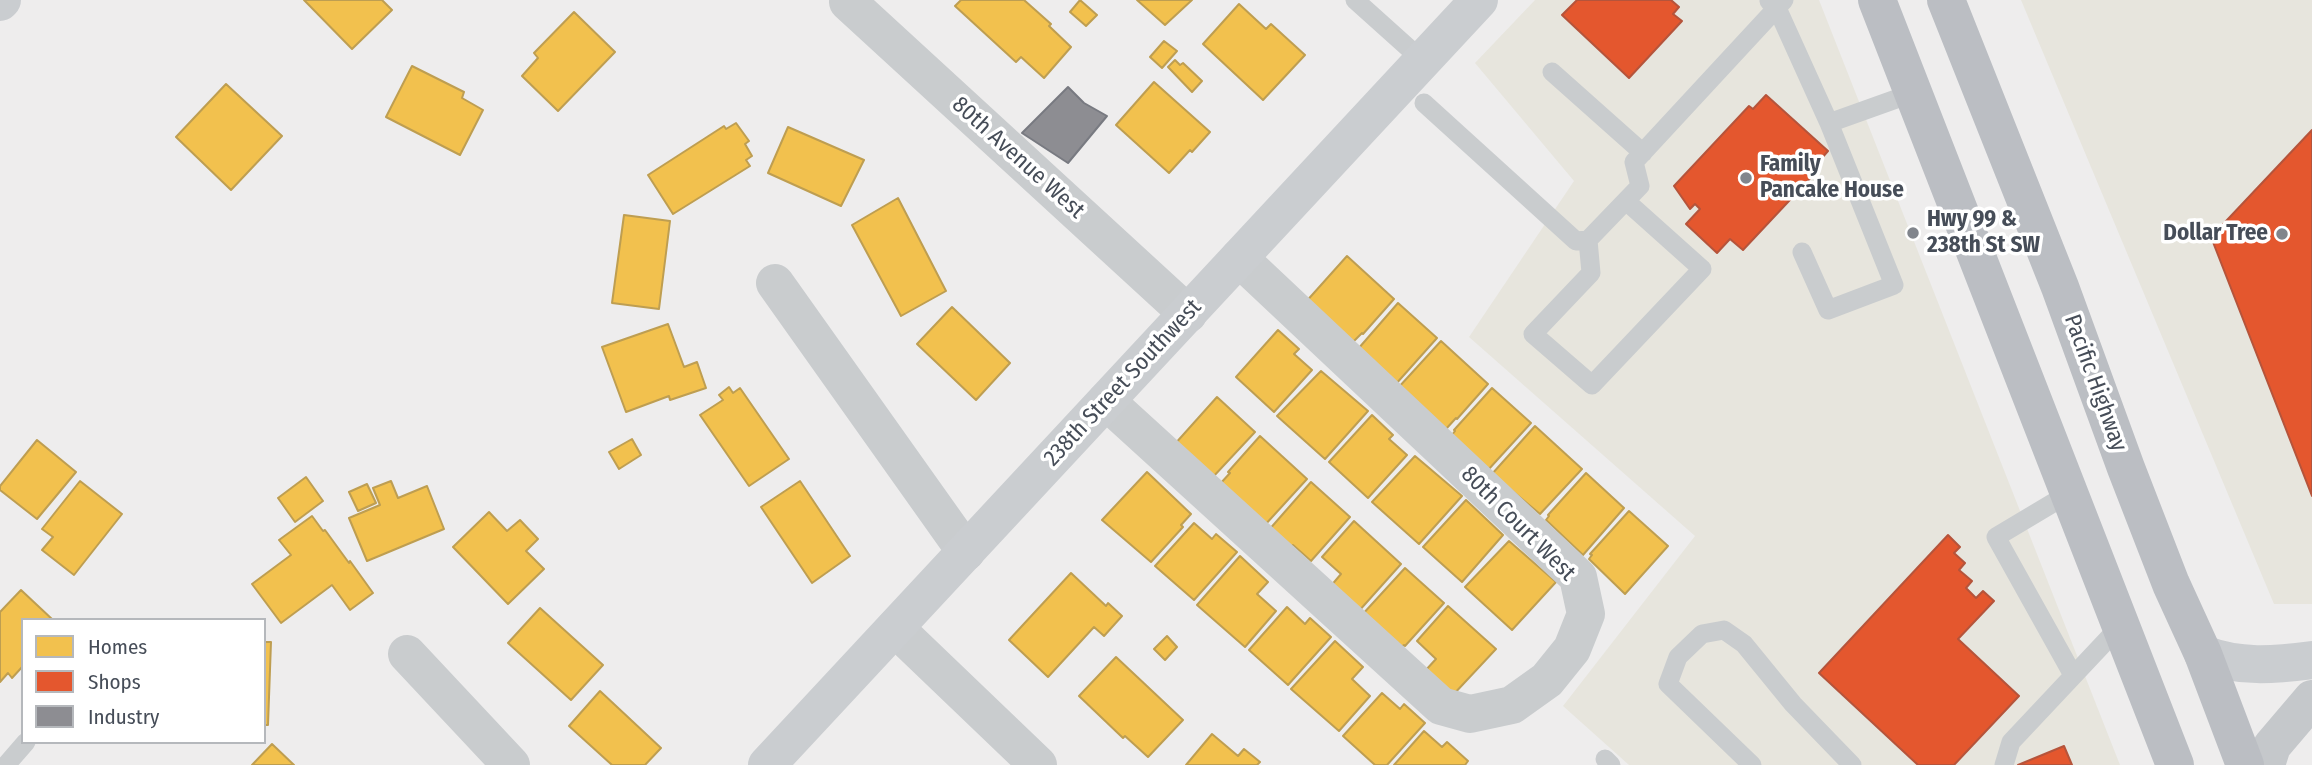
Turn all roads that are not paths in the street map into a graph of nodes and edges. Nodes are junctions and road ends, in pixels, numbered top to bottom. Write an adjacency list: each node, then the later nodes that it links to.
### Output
1 (1355, 0): 7 (lane)
2 (1479, 0): 7 (street, 238th Street Southwest)
3 (1877, 0): 9 (highway)
4 (1945, 0): 25 (highway, Pacific Highway)
5 (848, 2): 18 (street, 80th Avenue West)
6 (1776, 3): 11 (lane); 12 (lane)
7 (1423, 61): 16 (street, 238th Street Southwest)
8 (1552, 72): 12 (lane)
9 (1913, 93): 11 (lane); 20 (highway)
10 (1424, 103): 14 (lane)
11 (1829, 123): 15 (lane)
12 (1643, 153): 13 (lane)
13 (1626, 201): 14 (lane); 14 (lane)
14 (1588, 240)
15 (1802, 252)
16 (1239, 258): 18 (street, 238th Street Southwest); 19 (street, 80th Court West)
17 (775, 284): 21 (street)
18 (1188, 314): 19 (street, 238th Street Southwest)
19 (1106, 401): 21 (street, 238th Street Southwest)
20 (2068, 495): 22 (highway); 27 (lane)
21 (966, 552): 23 (street, 238th Street Southwest)
22 (2121, 625): 27 (lane); 39 (highway)
23 (895, 628): 33 (street, 238th Street Southwest); 34 (street)
24 (407, 654): 32 (street)
25 (2203, 654): 26 (street); 40 (highway, Pacific Highway)
26 (2312, 660)
27 (2073, 675): 29 (lane)
28 (2312, 699): 41 (main road)
29 (2011, 742): 37 (lane); 38 (lane)
30 (24, 744): 31 (lane)
31 (6, 765)
32 (511, 765)
33 (767, 765)
34 (1038, 765)
35 (1752, 765): 36 (lane)
36 (1853, 765)
37 (1987, 765)
38 (2004, 765)
39 (2175, 765)
40 (2245, 765)
41 (2266, 765)

